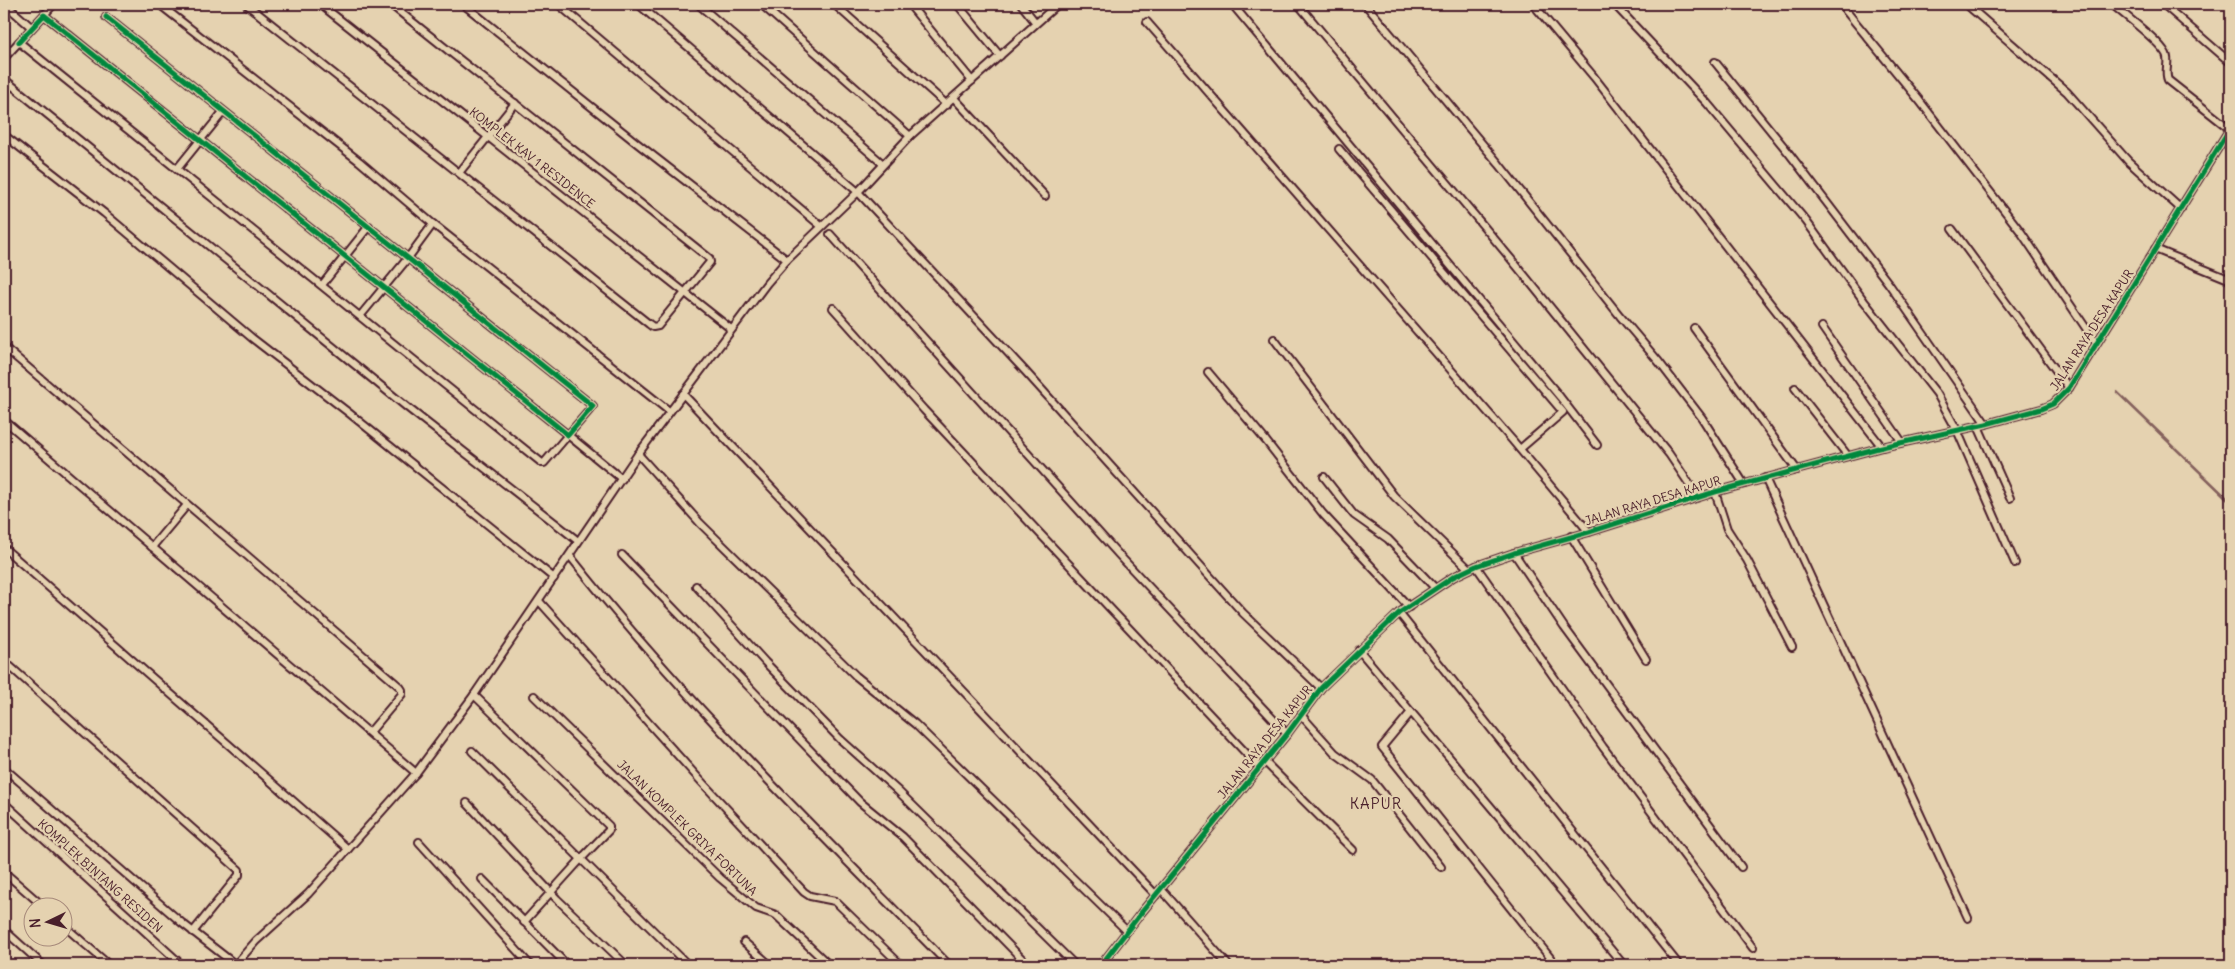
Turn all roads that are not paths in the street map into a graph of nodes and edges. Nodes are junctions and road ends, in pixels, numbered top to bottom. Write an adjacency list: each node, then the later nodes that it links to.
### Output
1 (5, 4): 30 (street)
2 (54, 4): 26 (street)
3 (159, 4): 54 (street)
4 (246, 4): 50 (street)
5 (320, 4): 44 (street, KOMPLEK KAV 1 RESIDENCE)
6 (390, 4): 39 (street)
7 (463, 4): 62 (street)
8 (558, 4): 56 (street)
9 (638, 4): 51 (street)
10 (698, 4): 48 (street)
11 (761, 4): 45 (street)
12 (834, 4): 40 (street)
13 (909, 4): 37 (street)
14 (957, 4): 32 (street)
15 (1021, 4): 29 (street)
16 (1058, 4): 29 (street)
17 (1232, 4): 86 (street)
18 (1298, 4): 97 (street)
19 (1533, 4): 87 (street)
20 (1614, 4): 83 (street)
21 (1966, 4): 53 (street)
22 (2112, 4): 42 (street)
23 (2163, 4): 35 (street)
24 (1366, 5): 95 (street)
25 (1846, 11): 73 (street)
26 (44, 15): 30 (street); 46 (street)
27 (106, 17): 41 (street)
28 (1147, 22): 88 (street)
29 (1036, 23): 32 (street)
30 (31, 27): 31 (street)
31 (19, 42): 33 (street); 49 (street)
32 (1000, 56): 37 (street)
33 (5, 57)
34 (1715, 62): 81 (street)
35 (2231, 63)
36 (4, 79): 102 (street)
37 (972, 81): 38 (street)
38 (954, 98): 40 (street); 52 (street)
39 (515, 103): 44 (street); 66 (street)
40 (947, 105): 45 (street)
41 (223, 112): 46 (street); 55 (street)
42 (2230, 128): 53 (street, JALAN RAYA DESA KAPUR)
43 (4, 135): 111 (street)
44 (488, 136): 50 (street); 66 (street, KOMPLEK KAV 1 RESIDENCE)
45 (910, 136): 48 (street)
46 (201, 140): 49 (street); 60 (street)
47 (1339, 149): 88 (street)
48 (883, 164): 51 (street)
49 (177, 169): 64 (street)
50 (459, 173): 66 (street)
51 (858, 192): 56 (street); 121 (street)
52 (1045, 196)
53 (2181, 209): 59 (street, JALAN RAYA DESA KAPUR)
54 (433, 224): 61 (street); 79 (street)
55 (369, 226): 60 (street); 61 (street)
56 (821, 226): 62 (street)
57 (1952, 229): 77 (street)
58 (830, 234): 127 (street)
59 (2155, 249): 63 (street); 73 (street, JALAN RAYA DESA KAPUR)
60 (345, 256): 64 (street); 65 (street)
61 (408, 258): 65 (street); 84 (street)
62 (787, 260): 71 (street)
63 (2231, 280)
64 (322, 285): 68 (street)
65 (384, 287): 68 (street); 84 (street)
66 (684, 293): 71 (street, KOMPLEK KAV 1 RESIDENCE)
67 (833, 308): 130 (street)
68 (361, 315): 84 (street)
69 (1822, 327): 85 (street)
70 (1694, 328): 91 (street)
71 (731, 329): 78 (street)
72 (1274, 339): 110 (street)
73 (2096, 343): 77 (street, JALAN RAYA DESA KAPUR)
74 (4, 347): 99 (street)
75 (1208, 372): 115 (street)
76 (1795, 388): 90 (street)
77 (2069, 388): 81 (street, JALAN RAYA DESA KAPUR)
78 (683, 394): 79 (street); 143 (street)
79 (669, 411): 89 (street)
80 (4, 420): 103 (street)
81 (1986, 424): 82 (street, JALAN RAYA DESA KAPUR)
82 (1978, 426): 83 (street, JALAN RAYA DESA KAPUR); 98 (street)
83 (1958, 430): 85 (street, JALAN RAYA DESA KAPUR); 108 (street)
84 (568, 435): 94 (street)
85 (1902, 442): 87 (street, JALAN RAYA DESA KAPUR)
86 (1597, 445)
87 (1882, 447): 90 (street, JALAN RAYA DESA KAPUR)
88 (1520, 449): 100 (street)
89 (638, 454): 94 (street); 149 (street)
90 (1848, 456): 91 (street, JALAN RAYA DESA KAPUR)
91 (1797, 470): 93 (street, JALAN RAYA DESA KAPUR)
92 (1324, 477): 113 (street)
93 (1765, 478): 95 (street, JALAN RAYA DESA KAPUR); 146 (street)
94 (622, 479): 102 (street)
95 (1744, 484): 96 (street, JALAN RAYA DESA KAPUR)
96 (1715, 492): 97 (street, JALAN RAYA DESA KAPUR); 117 (street)
97 (1698, 498): 100 (street, JALAN RAYA DESA KAPUR)
98 (2010, 498)
99 (187, 505): 103 (street); 126 (street)
100 (1589, 532): 101 (street, JALAN RAYA DESA KAPUR)
101 (1571, 536): 105 (street, JALAN RAYA DESA KAPUR); 119 (street)
102 (578, 541): 107 (street)
103 (152, 547): 126 (street)
104 (4, 548): 136 (street)
105 (1514, 552): 109 (street, JALAN RAYA DESA KAPUR); 140 (street)
106 (622, 555): 168 (street)
107 (570, 556): 111 (street); 167 (street)
108 (2015, 563)
109 (1476, 566): 110 (street, JALAN RAYA DESA KAPUR); 153 (street)
110 (1469, 569): 113 (street, JALAN RAYA DESA KAPUR)
111 (554, 578): 114 (street)
112 (696, 586): 169 (street)
113 (1436, 588): 115 (street, JALAN RAYA DESA KAPUR)
114 (539, 600): 122 (street); 166 (street)
115 (1409, 606): 116 (street, JALAN RAYA DESA KAPUR)
116 (1399, 613): 118 (street, JALAN RAYA DESA KAPUR); 172 (street)
117 (1792, 646)
118 (1359, 650): 121 (street, JALAN RAYA DESA KAPUR); 124 (street)
119 (1646, 658)
120 (4, 661): 150 (street)
121 (1321, 688): 125 (street, JALAN RAYA DESA KAPUR)
122 (474, 695): 132 (street); 138 (street)
123 (534, 696): 165 (street, JALAN KOMPLEK GRIYA FORTUNA)
124 (1411, 712): 154 (street); 171 (street)
125 (1301, 715): 127 (street, JALAN RAYA DESA KAPUR); 139 (street)
126 (370, 732): 132 (street)
127 (1287, 734): 129 (street, JALAN RAYA DESA KAPUR)
128 (472, 751): 138 (street)
129 (1264, 760): 130 (street, JALAN RAYA DESA KAPUR); 137 (street)
130 (1259, 767): 143 (street, JALAN RAYA DESA KAPUR)
131 (4, 768): 150 (street)
132 (416, 773): 136 (street)
133 (4, 802): 158 (street, KOMPLEK BINTANG RESIDEN)
134 (466, 803): 144 (street)
135 (419, 842): 160 (street)
136 (348, 849): 159 (street)
137 (1353, 850)
138 (581, 859): 144 (street); 163 (street)
139 (1441, 867)
140 (1741, 867)
141 (4, 872): 145 (street)
142 (482, 879): 147 (street)
143 (1158, 892): 149 (street, JALAN RAYA DESA KAPUR); 170 (street)
144 (552, 893): 147 (street); 162 (street)
145 (32, 896)
146 (1968, 918)
147 (524, 922): 161 (street)
148 (4, 930): 156 (street)
149 (1127, 931): 155 (street, JALAN RAYA DESA KAPUR)
150 (193, 932): 159 (street)
151 (72, 933): 157 (street)
152 (744, 942): 164 (street)
153 (1753, 948)
154 (1622, 963)
155 (1105, 964)
156 (43, 965)
157 (109, 965)
158 (182, 965)
159 (235, 965)
160 (530, 965)
161 (567, 965)
162 (626, 965)
163 (688, 965)
164 (770, 965)
165 (830, 965)
166 (901, 965)
167 (948, 965)
168 (1028, 965)
169 (1075, 965)
170 (1228, 965)
171 (1556, 965)
172 (1679, 965)

